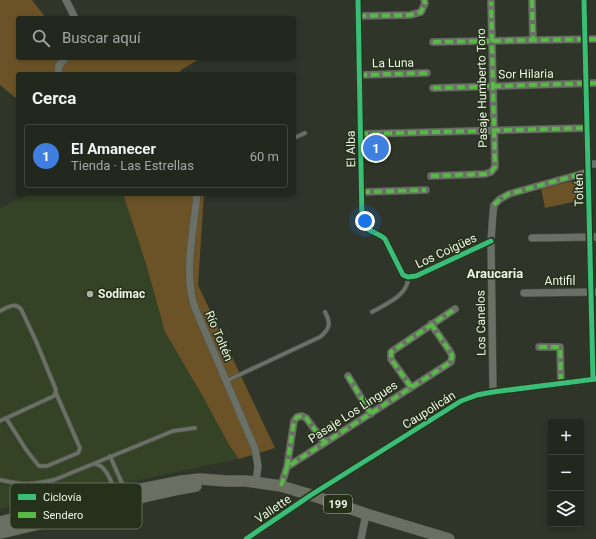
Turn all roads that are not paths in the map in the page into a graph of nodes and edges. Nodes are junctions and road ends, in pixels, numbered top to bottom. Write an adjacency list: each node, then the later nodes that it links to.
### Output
1 (66, 0): 7 (street)
2 (358, 0): 8 (street, El Alba)
3 (424, 0): 8 (street)
4 (532, 0): 11 (street)
5 (584, 0): 9 (street, Toltén)
6 (491, 2): 12 (street, Pasaje Humberto Toro)
7 (74, 16)
8 (358, 16): 17 (street, El Alba)
9 (585, 39): 10 (street); 11 (street); 18 (street, Toltén)
10 (596, 39)
11 (533, 40): 12 (street)
12 (492, 41): 13 (street); 20 (street, Pasaje Humberto Toro)
13 (433, 42)
14 (64, 60): 15 (street)
15 (58, 72)
16 (427, 73): 17 (street, La Luna)
17 (359, 74): 25 (street, El Alba)
18 (586, 84): 19 (street, Sor Hilaria); 20 (street, Sor Hilaria); 22 (street, Toltén)
19 (596, 84)
20 (493, 86): 21 (street, Sor Hilaria); 23 (street, Pasaje Humberto Toro)
21 (433, 88)
22 (587, 128): 23 (street); 28 (street, Toltén)
23 (494, 130): 25 (street); 29 (street, Pasaje Humberto Toro)
24 (305, 133): 26 (lane)
25 (360, 134): 31 (street, El Alba)
26 (296, 137)
27 (596, 164): 28 (street)
28 (588, 168): 33 (street, Toltén); 35 (street, Los Canelos)
29 (431, 176)
30 (426, 190): 31 (street)
31 (362, 192): 36 (street, El Alba)
32 (197, 196): 47 (street, Río Toltén)
33 (593, 237): 34 (street); 37 (street, Toltén)
34 (532, 238)
35 (491, 241): 36 (street, Los Coigües); 50 (street, Los Canelos)
36 (408, 277): 42 (lane)
37 (594, 292): 38 (street, Antifil); 46 (street, Toltén)
38 (524, 293)
39 (455, 308): 43 (street)
40 (0, 311): 51 (lane)
41 (325, 312): 47 (lane)
42 (372, 312)
43 (431, 324): 49 (street); 49 (street, Pasaje Los Lingues)
44 (539, 347): 48 (street)
45 (348, 376): 52 (street)
46 (595, 379): 48 (street, Caupolicán)
47 (226, 381): 61 (street, Río Toltén)
48 (561, 383): 50 (street, Caupolicán)
49 (411, 387): 52 (street, Pasaje Los Lingues)
50 (493, 392): 68 (street, Caupolicán)
51 (56, 393): 53 (lane); 53 (lane)
52 (371, 414): 56 (street, Pasaje Los Lingues)
53 (6, 418): 54 (lane)
54 (0, 421)
55 (195, 428): 57 (lane)
56 (326, 443): 59 (street, Pasaje Los Lingues); 59 (street)
57 (110, 456): 58 (lane); 65 (lane)
58 (94, 464): 63 (lane); 64 (lane)
59 (287, 467): 66 (street)
60 (0, 480): 62 (lane)
61 (256, 481): 66 (main road, 199); 67 (main road, 199)
62 (16, 483)
63 (39, 483)
64 (114, 483)
65 (119, 483)
66 (281, 486): 68 (main road, 199)
67 (142, 492)
68 (312, 495): 69 (main road, 199); 74 (street, Vallette)
69 (366, 514): 75 (street); 76 (main road, 199)
70 (10, 520): 71 (main road, 199)
71 (0, 522)
72 (18, 529): 73 (main road, 199)
73 (0, 533)
74 (246, 539)
75 (360, 539)
76 (449, 539)

